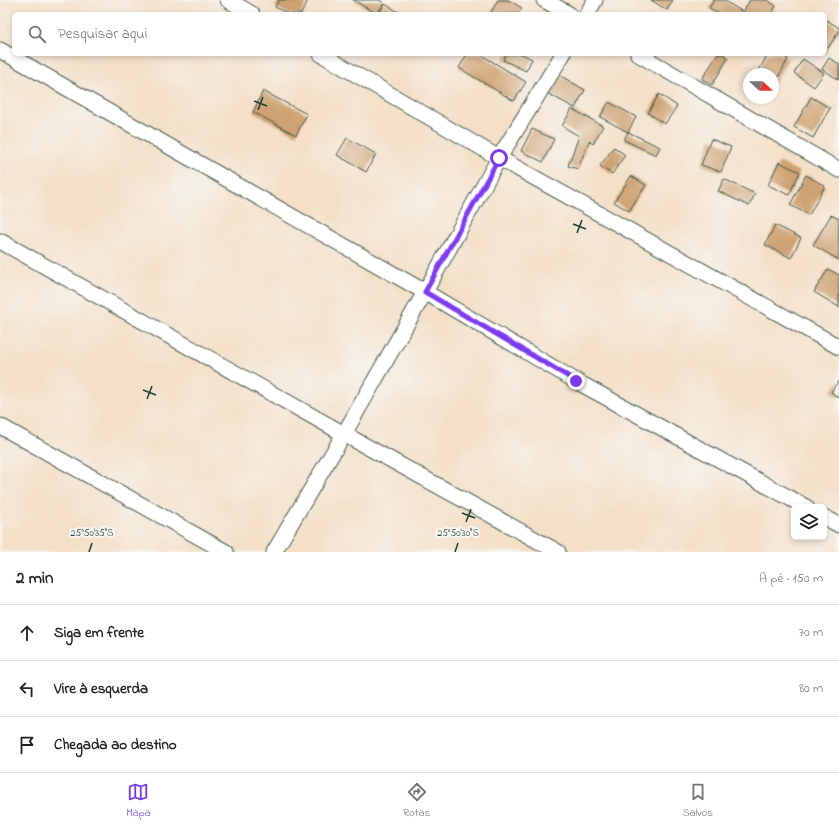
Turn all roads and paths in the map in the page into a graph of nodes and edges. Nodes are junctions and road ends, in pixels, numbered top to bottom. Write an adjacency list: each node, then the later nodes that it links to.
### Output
1 (228, 0): 4 (street)
2 (544, 0): 5 (street)
3 (595, 0): 6 (street)
4 (249, 12)
5 (565, 12)
6 (588, 12)
7 (0, 50): 14 (street)
8 (324, 56): 11 (street)
9 (562, 56): 11 (street)
10 (641, 56): 12 (street)
11 (499, 158): 14 (street); 15 (street)
12 (839, 170)
13 (0, 241): 17 (street)
14 (425, 292): 17 (street); 18 (street)
15 (839, 347)
16 (0, 426): 21 (street)
17 (344, 434): 22 (street); 23 (street)
18 (801, 504)
19 (827, 519): 20 (street)
20 (839, 525)
21 (226, 552)
22 (274, 552)
23 (558, 552)

